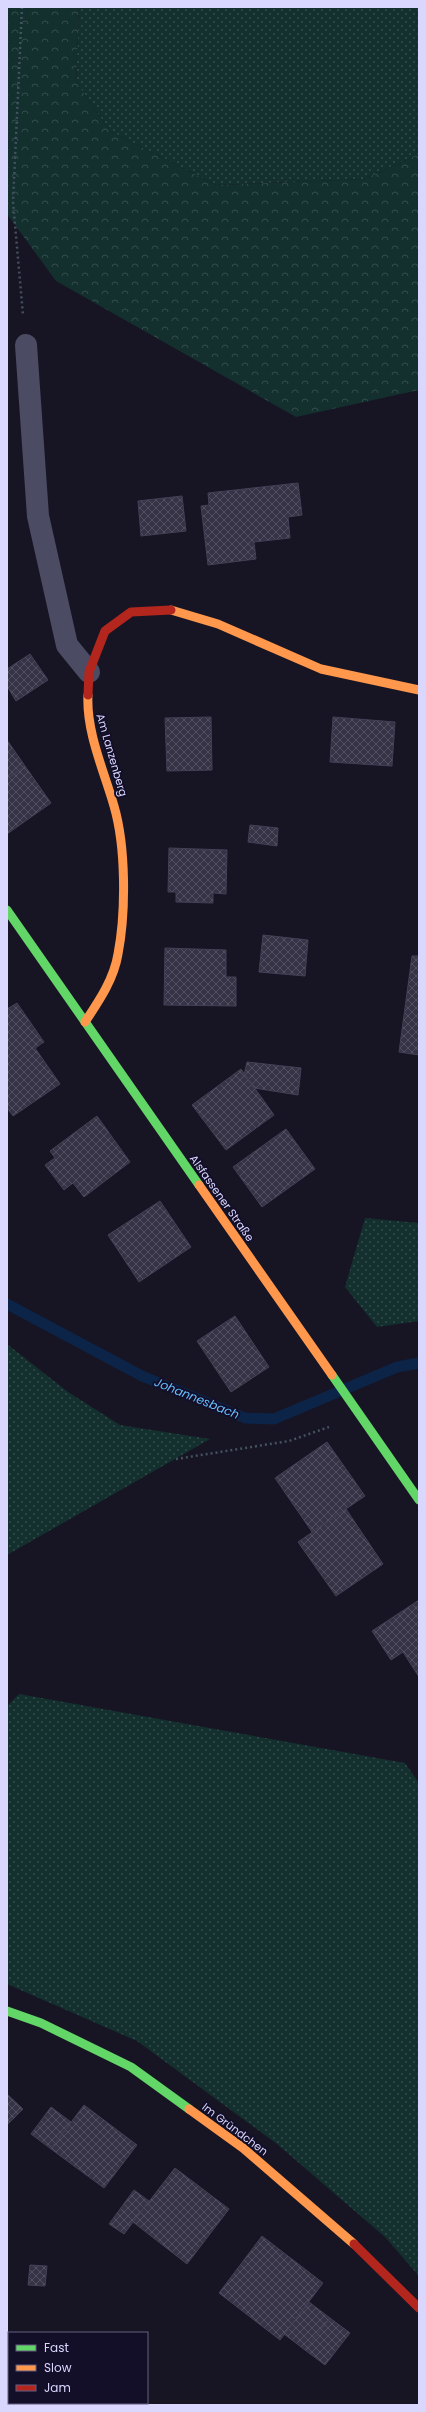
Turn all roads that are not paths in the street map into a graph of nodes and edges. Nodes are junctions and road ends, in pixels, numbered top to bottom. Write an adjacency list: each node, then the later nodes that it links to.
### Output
1 (26, 345): 2 (lane)
2 (89, 672): 3 (street, Am Lanzenberg); 5 (street, Am Lanzenberg)
3 (419, 690)
4 (7, 910): 5 (street, Alsfassener Straße)
5 (85, 1022): 6 (street, Alsfassener Straße)
6 (419, 1500)
7 (7, 2011): 8 (street, Im Gründchen)
8 (419, 2308)

